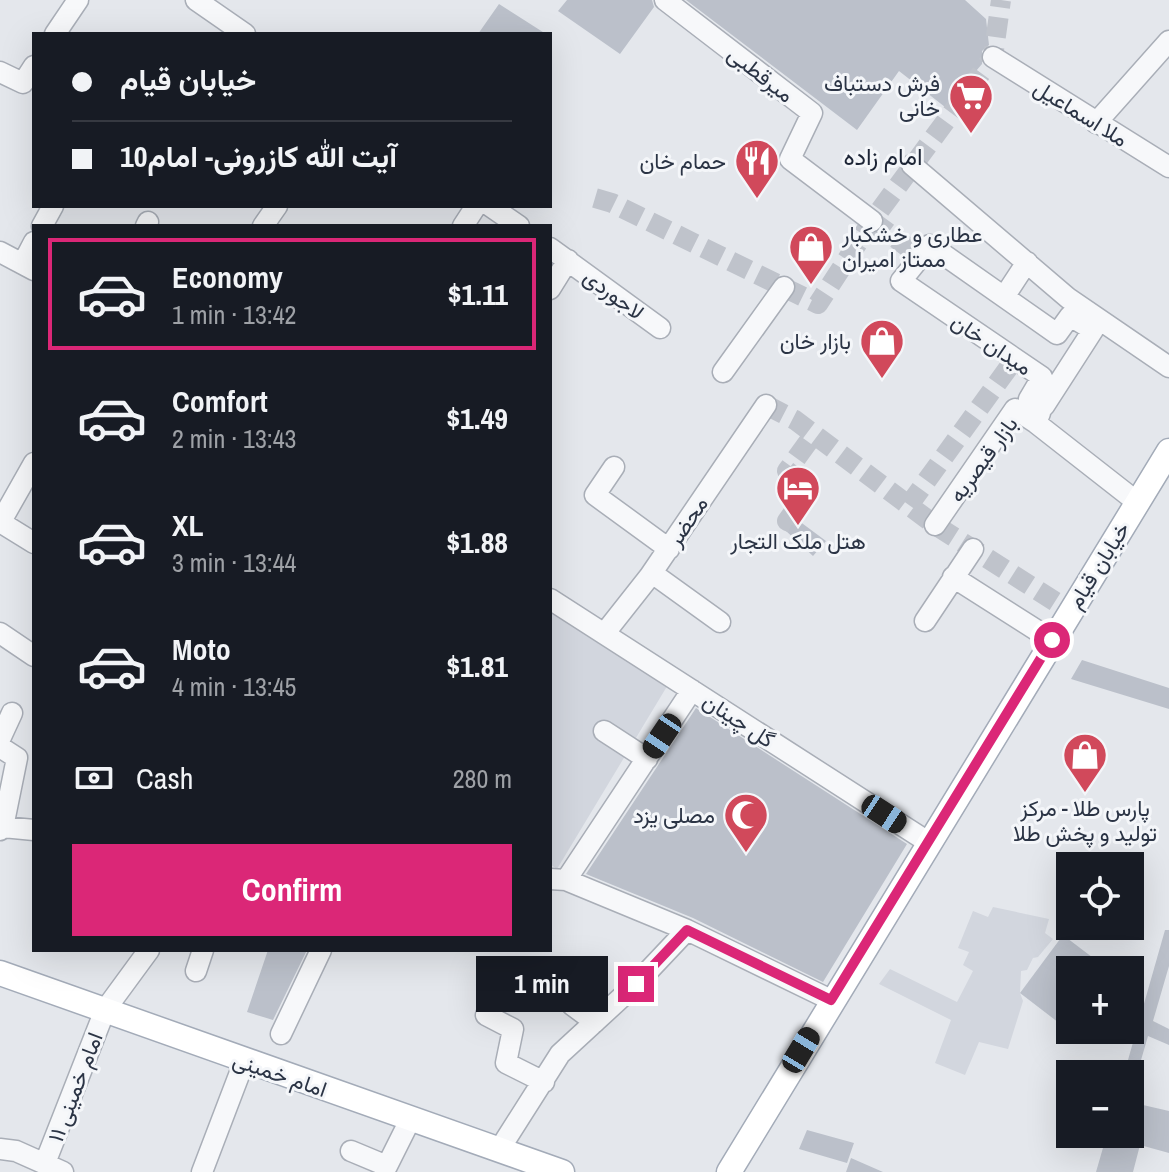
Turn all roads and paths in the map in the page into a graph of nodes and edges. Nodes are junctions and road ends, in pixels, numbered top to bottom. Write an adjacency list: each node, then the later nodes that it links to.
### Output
1 (78, 0): 5 (street)
2 (196, 0): 4 (street)
3 (665, 0): 15 (street, میرقطبی)
4 (218, 26): 6 (street)
5 (56, 32)
6 (238, 32)
7 (1169, 41): 11 (street)
8 (993, 57): 11 (street, ملا اسماعیل)
9 (32, 69): 10 (street)
10 (0, 72)
11 (1096, 123): 13 (street, ملا اسماعیل)
12 (912, 165): 20 (street)
13 (1169, 167)
14 (493, 208): 16 (street)
15 (872, 221)
16 (516, 224)
17 (552, 249): 19 (street, لاجوردی)
18 (0, 252): 21 (street)
19 (568, 260): 22 (street); 26 (street, لاجوردی)
20 (1027, 262): 24 (street); 25 (street)
21 (29, 266)
22 (552, 286)
23 (784, 287): 28 (street)
24 (1004, 297): 25 (street, میدان خان); 30 (street, میدان خان)
25 (1093, 323): 27 (street); 30 (street, میدان خان)
26 (660, 328)
27 (1169, 367)
28 (723, 372)
29 (766, 405): 39 (street, محضر)
30 (1040, 414): 35 (street); 37 (street, بازار قیصریه)
31 (1169, 451): 35 (main road, خیابان قیام)
32 (614, 467): 39 (street)
33 (32, 472): 34 (street)
34 (27, 493): 36 (street)
35 (1137, 502): 48 (main road, خیابان قیام)
36 (0, 522): 38 (street)
37 (935, 525)
38 (32, 542)
39 (669, 549): 41 (street, محضر)
40 (973, 549): 42 (street)
41 (652, 573): 45 (street); 47 (street, محضر)
42 (953, 577): 44 (street); 48 (street)
43 (552, 600): 47 (street, گل چینان)
44 (925, 621)
45 (720, 622)
46 (0, 633): 49 (street)
47 (604, 634): 50 (street, گل چینان)
48 (1052, 640): 58 (main road, خیابان قیام)
49 (32, 655)
50 (692, 690): 55 (street); 58 (street, گل چینان)
51 (12, 713): 53 (street)
52 (604, 731): 55 (street)
53 (0, 739)
54 (0, 747): 56 (street)
55 (647, 759): 59 (street)
56 (2, 828): 57 (street)
57 (32, 830)
58 (928, 842): 66 (main road, خیابان قیام)
59 (558, 879): 60 (street)
60 (687, 930): 66 (street); 70 (street)
61 (148, 952): 68 (street, امام خمینی ۱۱)
62 (202, 952): 64 (street)
63 (320, 952): 71 (street)
64 (196, 971)
65 (0, 973): 68 (main road, امام خمینی)
66 (831, 1000): 81 (main road, خیابان قیام)
67 (572, 1005): 70 (street)
68 (105, 1010): 72 (main road, امام خمینی); 78 (street, امام خمینی ۱۱)
69 (486, 1015): 73 (street)
70 (595, 1022): 73 (street)
71 (281, 1034)
72 (244, 1062): 74 (main road, امام خمینی); 79 (street)
73 (544, 1082): 76 (street)
74 (410, 1120): 76 (main road, امام خمینی); 77 (street)
75 (0, 1149): 78 (street)
76 (499, 1150): 80 (main road, امام خمینی)
77 (351, 1151)
78 (54, 1168)
79 (202, 1172)
80 (562, 1172)
81 (729, 1172)

